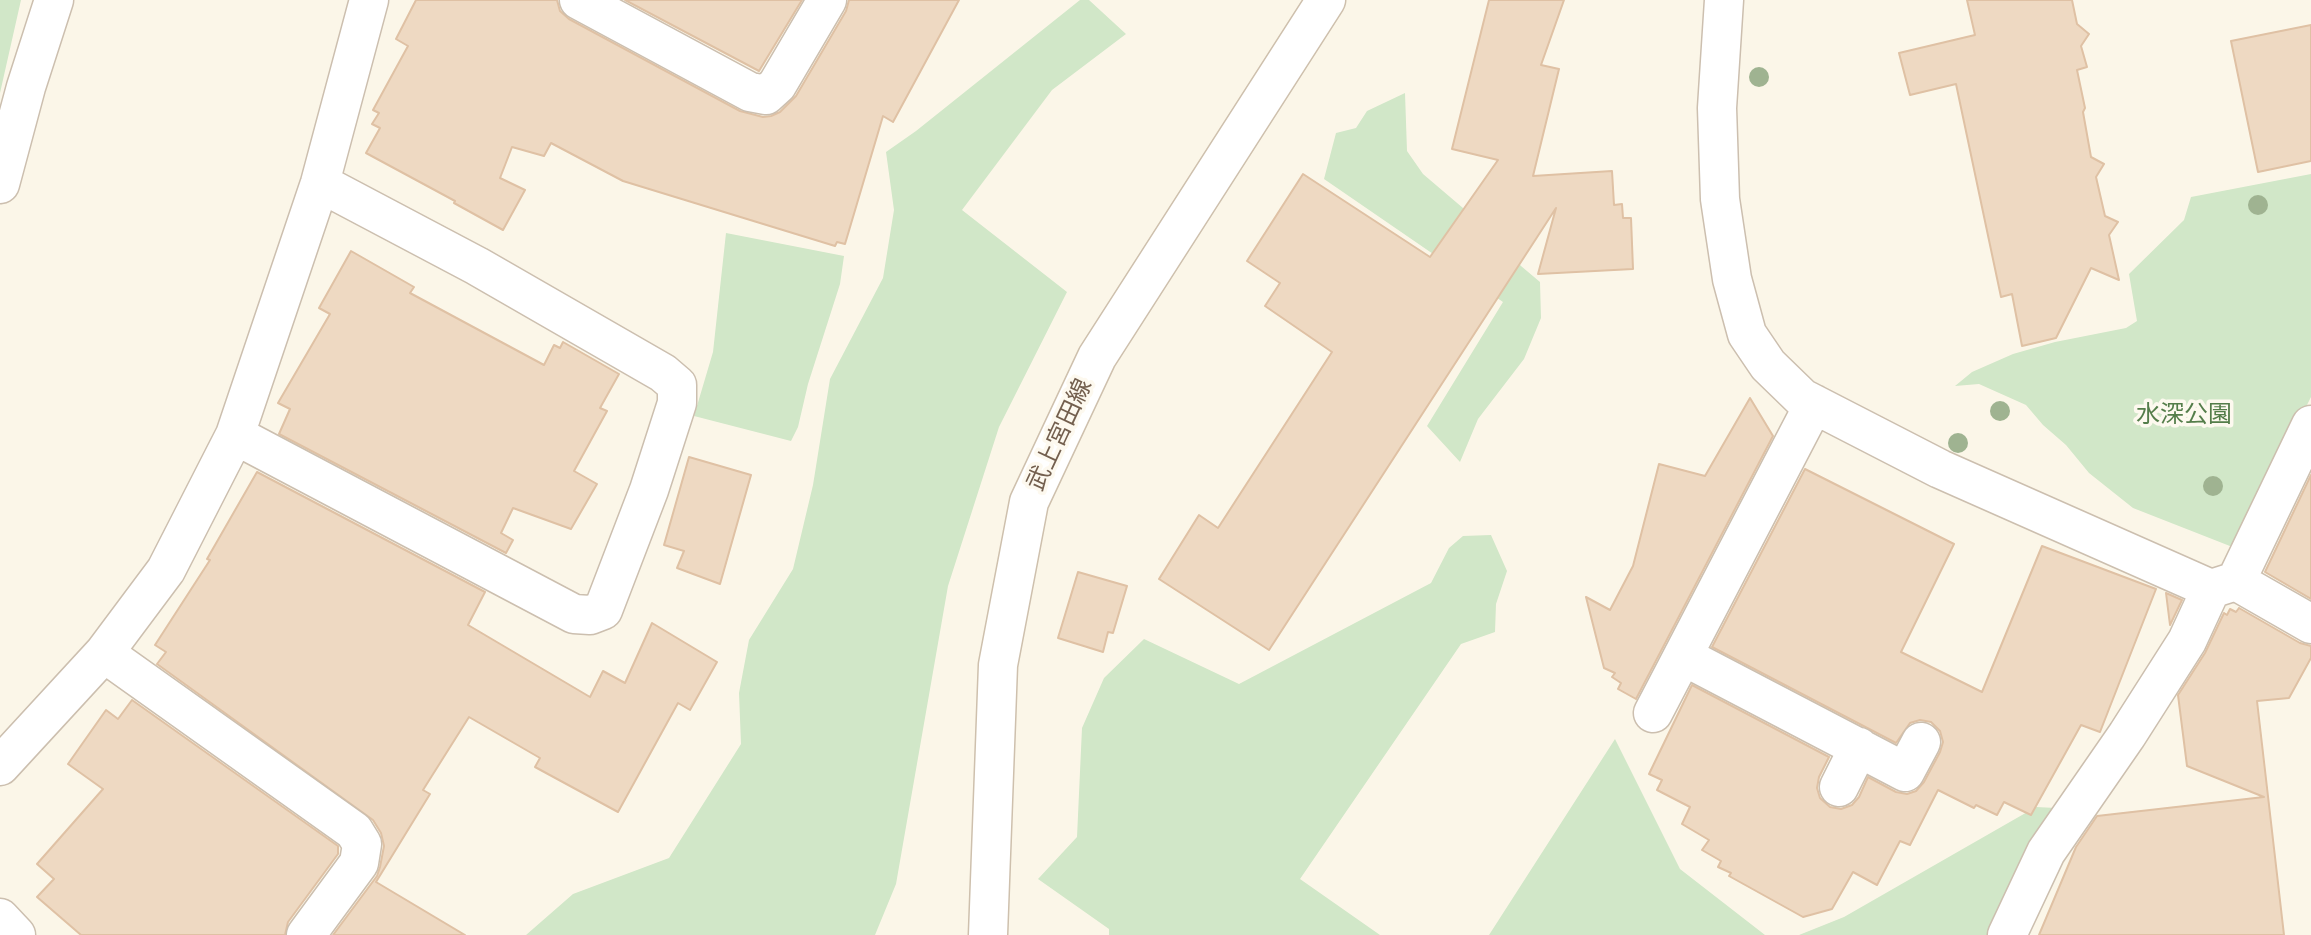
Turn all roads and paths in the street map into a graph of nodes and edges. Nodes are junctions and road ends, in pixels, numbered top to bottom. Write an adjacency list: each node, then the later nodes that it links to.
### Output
1 (54, 0): 8 (street)
2 (369, 0): 7 (street)
3 (579, 0): 4 (street)
4 (827, 0)
5 (1326, 0): 24 (street, 武上宮田線)
6 (1724, 0): 9 (street)
7 (320, 183): 11 (street); 11 (street)
8 (0, 184)
9 (1814, 404): 12 (street); 15 (street)
10 (2311, 425): 12 (street)
11 (235, 435): 14 (street)
12 (2223, 585): 13 (street); 25 (street)
13 (2311, 624)
14 (104, 653): 19 (street); 23 (street)
15 (1683, 656): 16 (street); 18 (street)
16 (1653, 713)
17 (1921, 742): 18 (street)
18 (1858, 747): 20 (street)
19 (0, 766)
20 (1839, 787)
21 (0, 918): 22 (street)
22 (16, 935)
23 (306, 935)
24 (988, 935)
25 (2007, 935)

